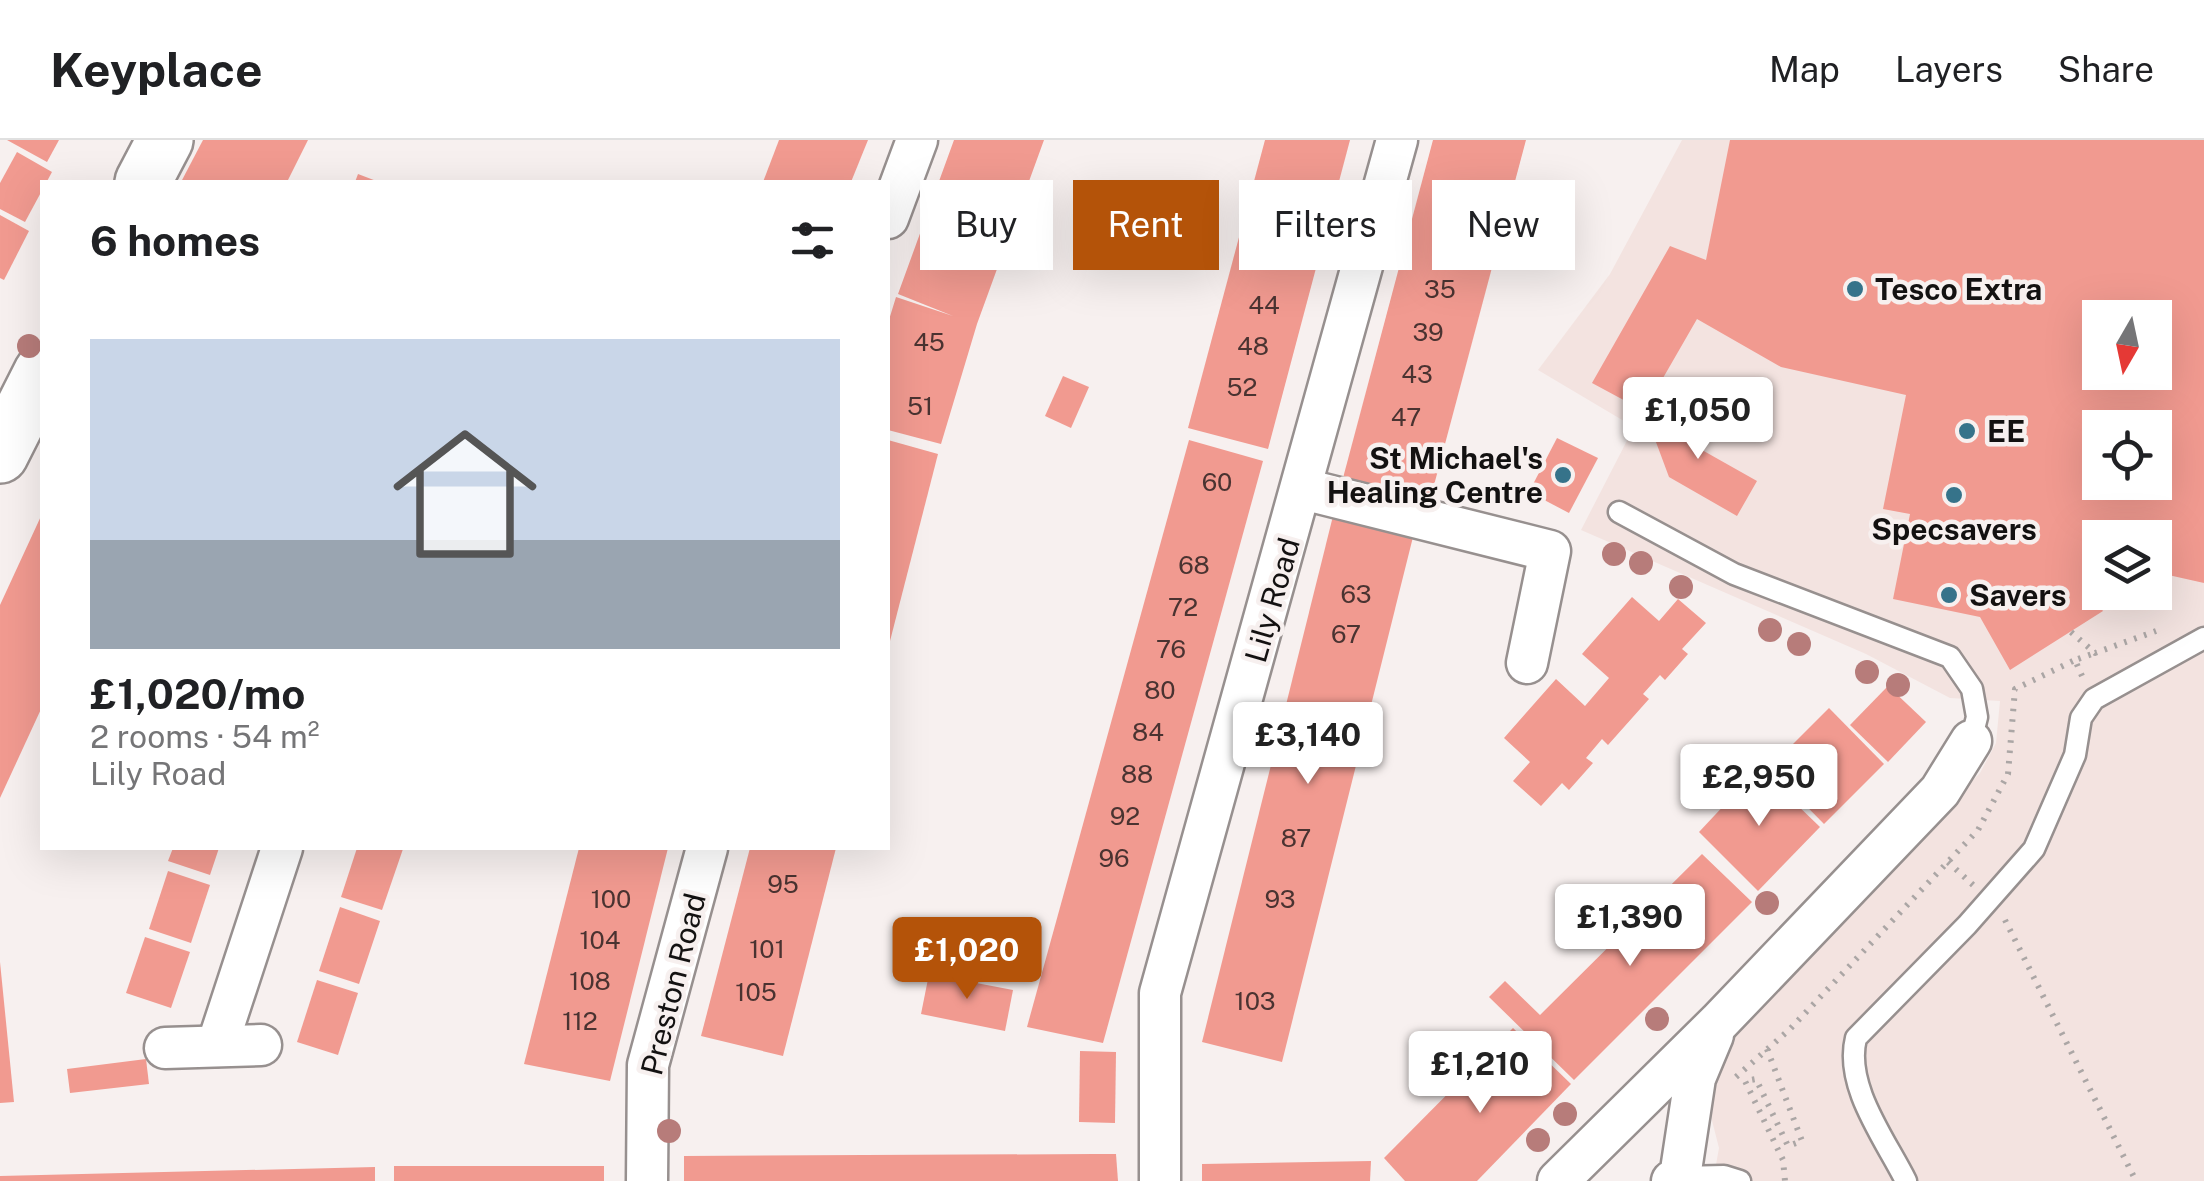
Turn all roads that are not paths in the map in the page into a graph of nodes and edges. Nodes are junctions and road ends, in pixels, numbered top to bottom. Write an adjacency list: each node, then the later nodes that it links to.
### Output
1 (165, 140): 4 (street)
2 (916, 140): 5 (street)
3 (1397, 140): 8 (street, Lily Road)
4 (144, 180)
5 (890, 212)
6 (40, 378): 7 (street)
7 (20, 435)
8 (1303, 489): 11 (street); 21 (street, Lily Road)
9 (1619, 512): 12 (lane)
10 (2204, 638): 24 (lane)
11 (1527, 663)
12 (1971, 740): 15 (street)
13 (281, 850): 17 (street)
14 (706, 850): 20 (street, Preston Road)
15 (1719, 1022): 19 (street); 22 (street)
16 (262, 1045): 17 (street)
17 (218, 1046): 18 (street)
18 (165, 1048)
19 (1676, 1179): 23 (lane)
20 (648, 1181)
21 (1160, 1181)
22 (1558, 1181)
23 (1740, 1181)
24 (1906, 1181)

